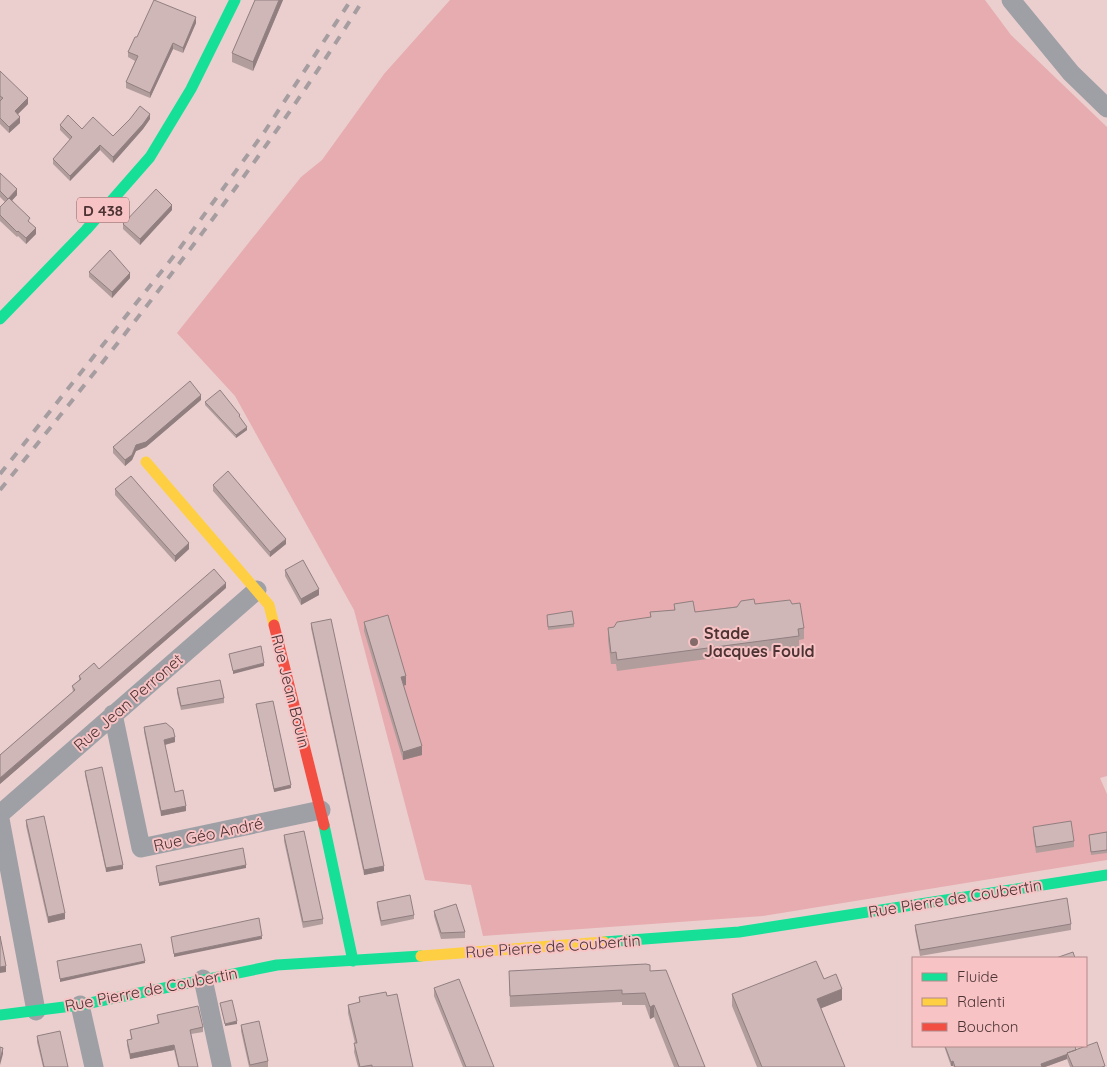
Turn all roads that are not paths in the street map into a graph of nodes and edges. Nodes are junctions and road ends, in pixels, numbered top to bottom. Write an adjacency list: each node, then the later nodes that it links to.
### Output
1 (228, 0): 4 (street, D 438)
2 (236, 0): 4 (street, D 438)
3 (1011, 0): 5 (street)
4 (191, 89): 6 (street, D 438)
5 (1107, 108)
6 (0, 319)
7 (146, 462): 8 (street, Rue Jean Bouin)
8 (257, 590): 9 (street, Rue Jean Perronet); 10 (street, Rue Jean Bouin)
9 (113, 714): 10 (street, Rue Géo André); 11 (street, Rue Jean Perronet)
10 (321, 810): 14 (street, Rue Jean Bouin)
11 (0, 814)
12 (0, 819): 17 (street)
13 (1107, 875): 14 (street, Rue Pierre de Coubertin)
14 (353, 961): 15 (street, Rue Pierre de Coubertin)
15 (203, 978): 16 (street, Rue Pierre de Coubertin); 20 (street)
16 (80, 1005): 17 (street, Rue Pierre de Coubertin); 19 (street)
17 (36, 1011): 18 (street, Rue Pierre de Coubertin)
18 (0, 1015)
19 (94, 1067)
20 (222, 1067)

